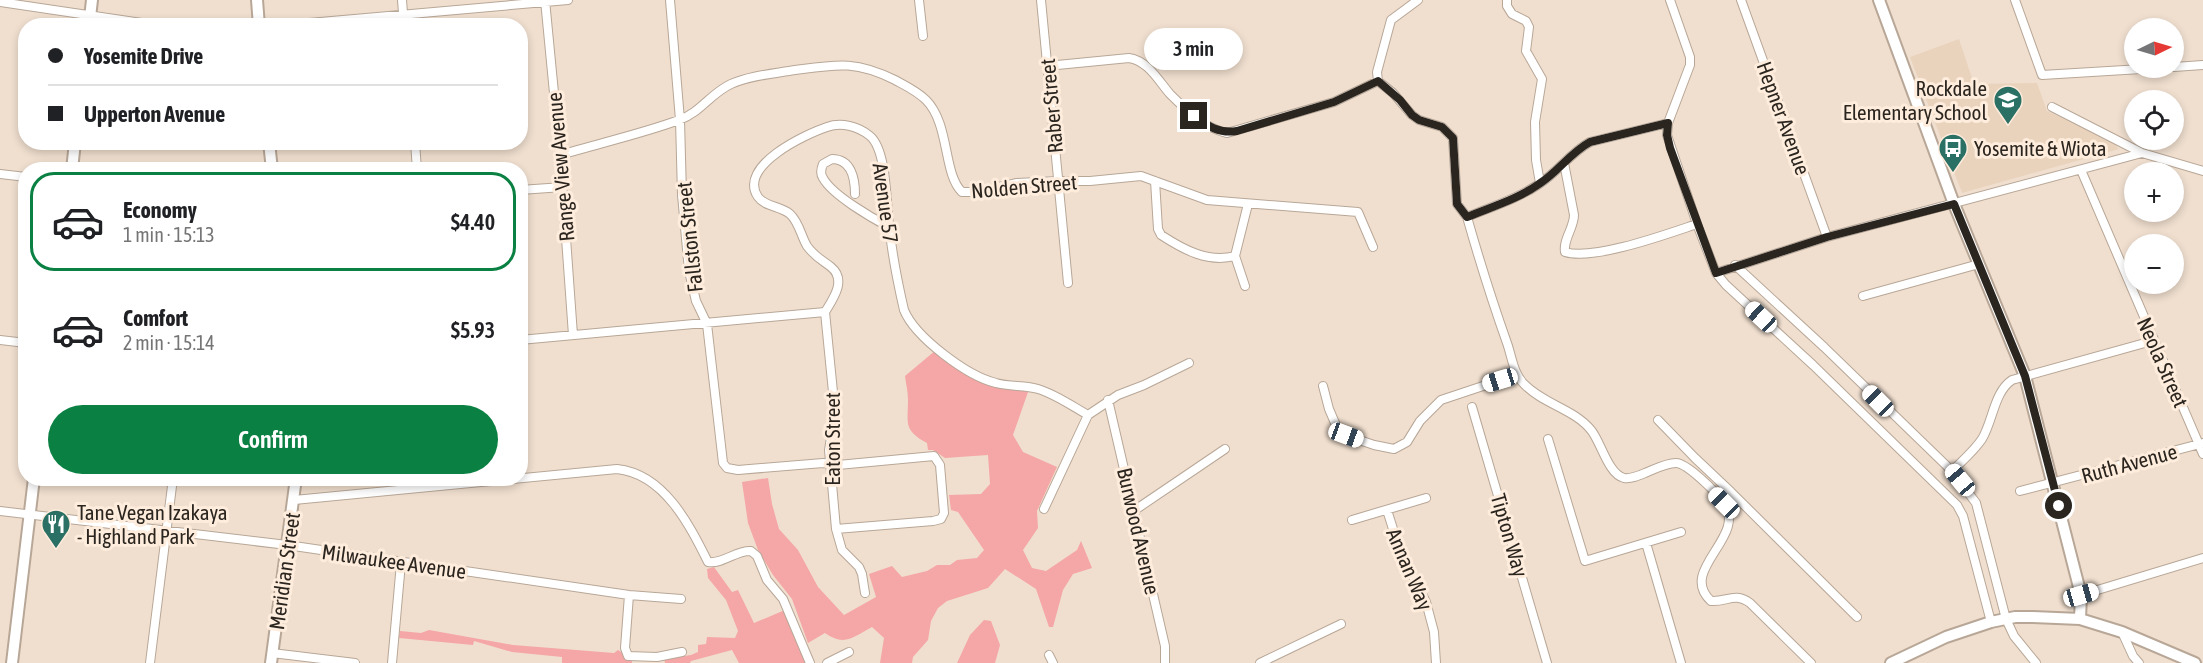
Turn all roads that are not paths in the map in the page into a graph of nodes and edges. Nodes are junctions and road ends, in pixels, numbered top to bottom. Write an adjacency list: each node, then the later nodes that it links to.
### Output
1 (92, 0): 18 (street)
2 (256, 0): 19 (street)
3 (402, 0): 16 (street)
4 (568, 0): 14 (street)
5 (670, 0): 29 (street, Fallston Street)
6 (919, 0): 22 (street)
7 (1041, 0): 24 (street, Raber Street)
8 (1418, 0): 27 (street)
9 (1507, 0): 40 (street)
10 (1670, 0): 30 (street)
11 (1741, 0): 49 (street, Hepner Avenue)
12 (1879, 0): 45 (street)
13 (2015, 0): 26 (street)
14 (546, 1): 16 (street); 32 (street, Range View Avenue)
15 (0, 2): 17 (street)
16 (403, 14): 20 (street); 21 (street)
17 (79, 18)
18 (89, 18)
19 (258, 18)
20 (360, 18)
21 (403, 18)
22 (922, 36)
23 (2203, 65): 25 (street)
24 (1047, 66): 27 (street); 38 (street, Raber Street)
25 (2184, 66)
26 (2124, 70)
27 (1378, 81): 46 (street)
28 (2052, 107): 31 (street)
29 (680, 120): 32 (street, Nolden Street); 38 (street, Nolden Street); 59 (street, Fallston Street)
30 (1668, 123): 33 (street); 47 (street)
31 (2142, 153): 34 (street); 35 (street)
32 (560, 154): 41 (street, Range View Avenue)
33 (1564, 163): 40 (street); 47 (street)
34 (2081, 170): 45 (street); 63 (street, Neola Street)
35 (2203, 171)
36 (0, 174): 37 (street)
37 (18, 176)
38 (1058, 181): 39 (street, Nolden Street); 55 (street, Raber Street)
39 (1155, 182): 44 (street, Nolden Street); 51 (street)
40 (1540, 183): 46 (street)
41 (562, 187): 42 (street); 60 (street, Range View Avenue)
42 (528, 189)
43 (855, 194): 48 (street)
44 (1248, 204): 50 (street, Nolden Street); 51 (street)
45 (1954, 204): 49 (street); 52 (street)
46 (1467, 217): 66 (street)
47 (1697, 224): 54 (street)
48 (889, 227): 58 (street, Avenue 57); 71 (street, Avenue 57)
49 (1827, 237): 53 (street)
50 (1373, 246)
51 (1235, 256): 56 (street)
52 (1979, 264): 57 (street); 67 (street)
53 (1735, 265): 54 (street); 80 (street)
54 (1716, 273): 110 (street)
55 (1068, 283)
56 (1245, 286)
57 (1863, 296)
58 (825, 312): 59 (street); 78 (street, Eaton Street)
59 (707, 324): 60 (street); 78 (street, Fallston Street)
60 (573, 335): 61 (street)
61 (528, 339)
62 (0, 340): 64 (street)
63 (2152, 341): 67 (street); 74 (street, Neola Street)
64 (18, 342)
65 (1189, 363): 69 (street)
66 (1516, 375): 68 (street); 79 (street)
67 (2025, 376): 80 (street); 82 (street)
68 (1323, 386)
69 (1108, 400): 71 (street); 91 (street, Burwood Avenue)
70 (1472, 407): 127 (street, Tipton Way)
71 (1088, 415): 90 (street)
72 (1658, 420): 77 (street)
73 (1548, 439): 99 (street)
74 (2201, 444): 76 (street, Neola Street); 82 (street, Ruth Avenue)
75 (1225, 449): 91 (street)
76 (2203, 454)
77 (1695, 459): 79 (street); 107 (street)
78 (830, 464): 96 (street, Eaton Street); 96 (street)
79 (1688, 467): 129 (street)
80 (1952, 471): 108 (street)
81 (528, 476): 121 (street)
82 (2053, 484): 87 (street, Ruth Avenue); 105 (street)
83 (33, 486): 94 (street)
84 (172, 486): 97 (street)
85 (295, 486): 89 (street, Meridian Street)
86 (411, 486): 89 (street)
87 (2020, 491)
88 (1426, 498): 92 (street)
89 (294, 500): 100 (street, Meridian Street)
90 (1044, 509)
91 (1135, 510): 124 (street, Burwood Avenue)
92 (1387, 510): 95 (street); 126 (street, Annan Way)
93 (0, 511): 94 (street, Milwaukee Avenue)
94 (30, 514): 97 (street, Milwaukee Avenue); 117 (street)
95 (1352, 520)
96 (836, 529): 103 (street, Eaton Street)
97 (167, 531): 100 (street, Milwaukee Avenue); 118 (street)
98 (1681, 532): 99 (street)
99 (1646, 543): 128 (street)
100 (287, 545): 102 (street, Milwaukee Avenue); 116 (street, Meridian Street)
101 (2203, 558): 105 (street)
102 (401, 563): 104 (street, Milwaukee Avenue); 120 (street)
103 (865, 592)
104 (629, 595): 106 (street, Milwaukee Avenue); 113 (street)
105 (2081, 595): 109 (street)
106 (681, 599)
107 (1857, 616)
108 (2006, 619): 109 (street); 110 (street); 131 (street)
109 (2080, 620): 112 (street)
110 (1990, 622): 130 (street)
111 (1341, 624): 125 (street)
112 (2121, 632): 132 (street); 133 (street)
113 (682, 652)
114 (849, 652): 122 (street)
115 (1049, 655): 123 (street)
116 (271, 658): 119 (street)
117 (12, 663)
118 (150, 663)
119 (355, 663)
120 (392, 663)
121 (810, 663)
122 (827, 663)
123 (1053, 663)
124 (1165, 663)
125 (1260, 663)
126 (1436, 663)
127 (1547, 663)
128 (1681, 663)
129 (1811, 663)
130 (1891, 663)
131 (2036, 663)
132 (2139, 663)
133 (2195, 663)

